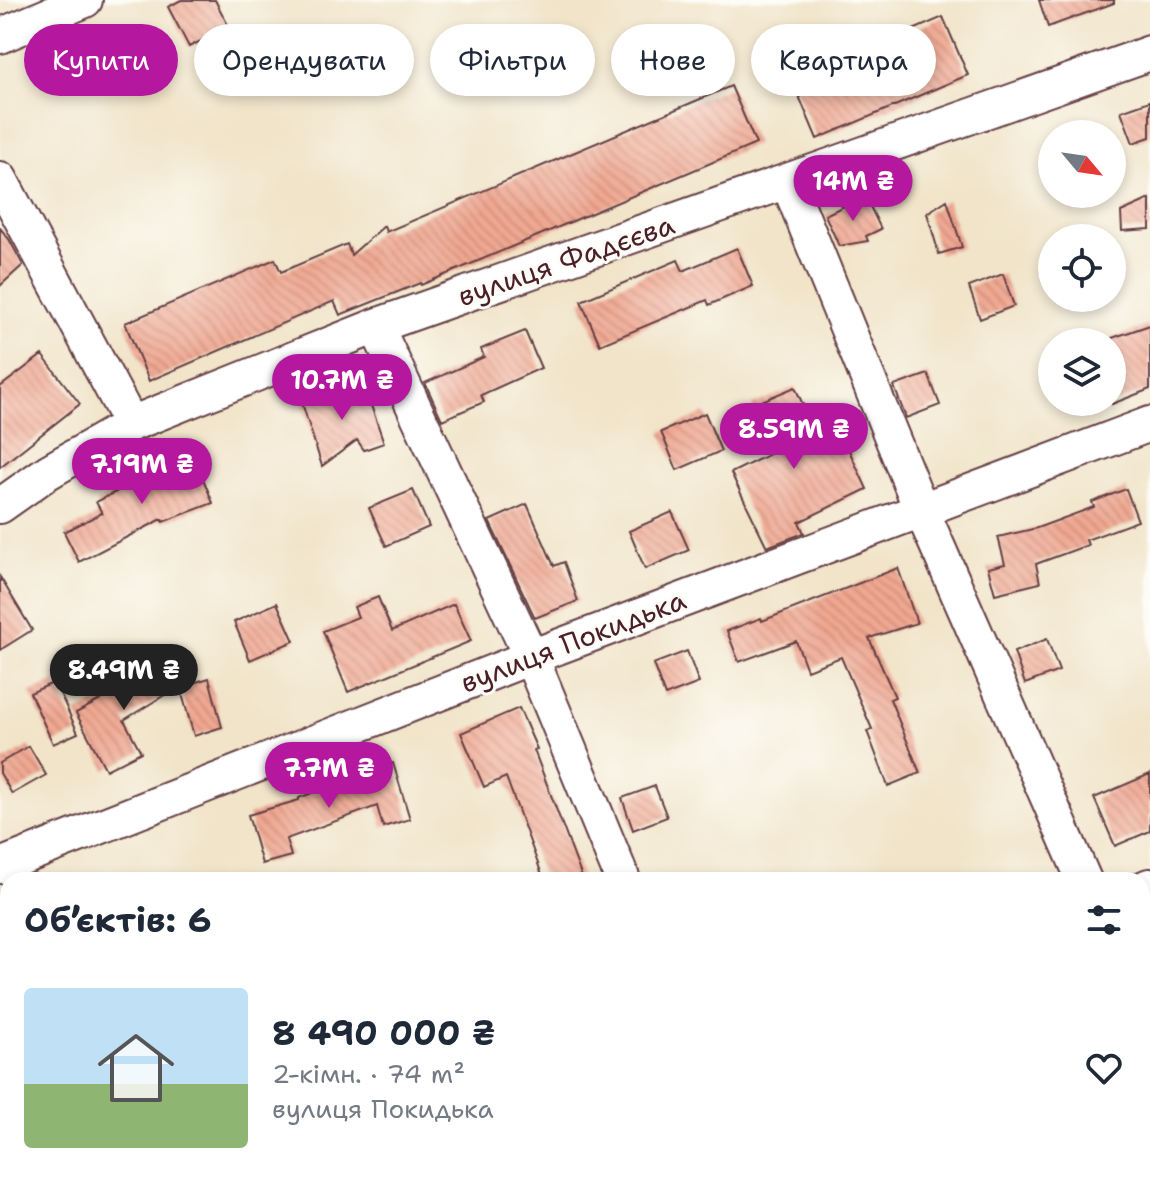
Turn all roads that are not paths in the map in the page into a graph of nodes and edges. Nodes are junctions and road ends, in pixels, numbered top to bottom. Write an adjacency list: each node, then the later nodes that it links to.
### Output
1 (85, 0): 2 (street)
2 (0, 36)
3 (1150, 53): 5 (street, вулиця Фадєєва)
4 (0, 179): 7 (street)
5 (788, 182): 6 (street, вулиця Фадєєва); 10 (street)
6 (376, 326): 7 (street, вулиця Фадєєва); 11 (street)
7 (131, 424): 9 (street, вулиця Фадєєва)
8 (1150, 424): 10 (street, вулиця Покидька)
9 (0, 506)
10 (921, 509): 11 (street, вулиця Покидька); 14 (street)
11 (531, 657): 12 (street, вулиця Покидька); 13 (street)
12 (0, 866)
13 (620, 872)
14 (1080, 872)

